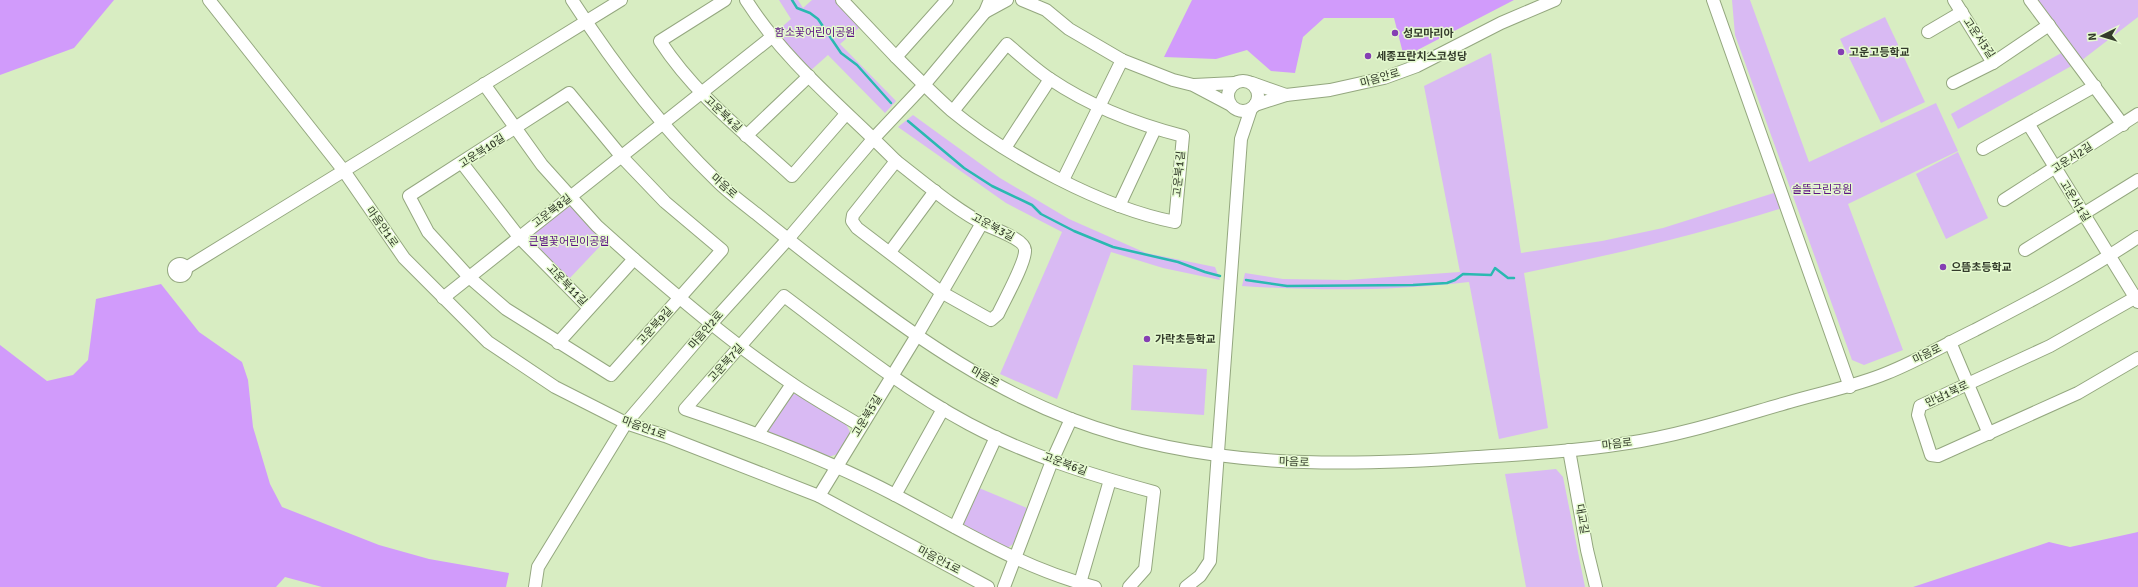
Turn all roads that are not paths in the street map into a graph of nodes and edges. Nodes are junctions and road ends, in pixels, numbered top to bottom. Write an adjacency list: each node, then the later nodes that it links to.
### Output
1 (209, 0): 56 (street, 마음안1로)
2 (572, 0): 18 (street, 마음로)
3 (621, 0): 18 (street)
4 (725, 0): 34 (street, 고운북4길)
5 (746, 0): 21 (street)
6 (947, 0): 22 (street)
7 (990, 0): 16 (street)
8 (1007, 0): 16 (street)
9 (1022, 0): 15 (street)
10 (1555, 0): 35 (street, 마음안로)
11 (1954, 0): 17 (street, 고운서3길)
12 (2030, 0): 19 (street)
13 (1714, 1): 88 (street)
14 (848, 2): 22 (street, 고운북1길)
15 (1043, 5): 23 (street)
16 (985, 12): 31 (street, 마음안2로)
17 (1962, 12): 20 (street); 24 (street, 고운서3길)
18 (586, 22): 30 (street); 42 (street, 마음로)
19 (2049, 25): 24 (street, 고운서3길); 33 (street)
20 (1928, 32)
21 (773, 36): 25 (street); 34 (street, 고운북8길)
22 (896, 57): 31 (street, 고운북1길)
23 (1122, 60): 32 (street); 36 (street)
24 (1993, 62): 29 (street)
25 (809, 76): 40 (street); 47 (street)
26 (1050, 79): 36 (street, 고운북1길); 39 (street, 고운북1길); 50 (street)
27 (1235, 83): 28 (street); 32 (street); 37 (street)
28 (1252, 83): 35 (street); 38 (street)
29 (1953, 83)
30 (484, 84): 45 (street); 56 (street)
31 (924, 85): 39 (street, 고운북1길); 48 (street, 마음안2로)
32 (1193, 85): 37 (street)
33 (2094, 86): 43 (street); 44 (street)
34 (701, 94): 42 (street, 고운북8길); 47 (street, 고운북4길)
35 (1286, 95): 38 (street)
36 (1099, 106): 46 (street, 고운북1길); 57 (street)
37 (1231, 106): 38 (street); 49 (street)
38 (1253, 107): 49 (street)
39 (953, 111): 50 (street, 고운북1길)
40 (846, 114): 47 (street, 고운북4길); 48 (street)
41 (2138, 114): 44 (street, 고운서2길)
42 (662, 124): 52 (street, 고운북8길); 67 (street, 마음로)
43 (2029, 124): 51 (street); 55 (street, 고운서1길)
44 (2123, 125): 55 (street, 고운서2길)
45 (516, 128): 52 (street, 고운북10길); 54 (street, 고운북10길); 60 (street)
46 (1155, 129): 62 (street); 62 (street, 고운북1길)
47 (746, 136)
48 (874, 138): 53 (street); 67 (street, 마음안2로)
49 (1241, 139): 97 (street)
50 (1005, 148): 57 (street, 고운북1길)
51 (1982, 150)
52 (622, 156): 60 (street, 고운북8길); 76 (street, 고운북9길)
53 (896, 162): 59 (street, 고운북3길); 69 (street, 고운북3길)
54 (462, 163): 65 (street, 고운북11길); 73 (street, 고운북10길)
55 (2056, 168): 61 (street, 고운서2길); 63 (street, 고운서1길)
56 (344, 171): 72 (street); 75 (street, 마음안1로)
57 (1063, 180): 62 (street, 고운북1길)
58 (2138, 180): 63 (street)
59 (935, 191): 64 (street, 고운북3길); 69 (street)
60 (571, 196): 65 (street, 고운북8길); 71 (street)
61 (2004, 200)
62 (1119, 206)
63 (2084, 214): 68 (street); 70 (street, 고운서1길)
64 (982, 223): 74 (street, 고운북5길); 74 (street, 고운북3길)
65 (519, 237): 73 (street, 고운북8길); 78 (street, 고운북11길)
66 (2138, 237): 70 (street, 마음로)
67 (788, 239): 79 (street, 마음안2로); 80 (street, 마음로)
68 (2025, 250)
69 (890, 252): 74 (street, 고운북3길)
70 (2110, 256): 77 (street, 고운서1길); 81 (street, 마음로)
71 (634, 259): 76 (street); 78 (street, 고운북11길)
72 (186, 268)
73 (469, 277): 75 (street, 고운북8길); 82 (street, 고운북9길)
74 (942, 292): 80 (street, 고운북5길)
75 (443, 298): 91 (street, 마음안1로)
76 (679, 298): 79 (street); 82 (street, 고운북9길)
77 (2137, 299): 87 (street, 만남1북로)
78 (589, 308): 82 (street)
79 (711, 324): 83 (street); 91 (street, 마음안2로)
80 (916, 337): 85 (street, 고운북5길); 90 (street, 마음로)
81 (1950, 342): 87 (street); 88 (street, 마음로)
82 (558, 343)
83 (741, 347): 85 (street, 고운북7길); 86 (street); 93 (street, 고운북7길)
84 (2138, 358): 94 (street, 만남1북로)
85 (891, 376): 89 (street, 고운북6길); 92 (street, 고운북5길)
86 (792, 384): 92 (street); 93 (street)
87 (1968, 384): 94 (street); 94 (street, 만남1북로)
88 (1850, 387): 96 (street, 마음로)
89 (943, 409): 95 (street, 고운북6길); 101 (street)
90 (1072, 419): 97 (street, 마음로); 98 (street)
91 (626, 423): 102 (street, 마음안1로); 106 (street, 마음안2로)
92 (861, 426): 99 (street, 고운북5길)
93 (758, 434): 99 (street, 고운북7길)
94 (1989, 434)
95 (996, 437): 98 (street, 고운북6길); 103 (street)
96 (1569, 450): 97 (street, 마음로); 112 (street, 대교길)
97 (1218, 456): 111 (street)
98 (1052, 461): 100 (street, 고운북6길); 104 (street)
99 (837, 467): 101 (street); 102 (street, 고운북5길)
100 (1110, 480): 105 (street); 110 (street, 고운북6길)
101 (895, 495): 103 (street)
102 (819, 496): 107 (street, 마음안1로)
103 (955, 527): 104 (street)
104 (1015, 559): 105 (street); 108 (street)
105 (1080, 583): 109 (street)
106 (535, 587)
107 (988, 587)
108 (1004, 587)
109 (1095, 587)
110 (1129, 587)
111 (1186, 587)
112 (1596, 587)

